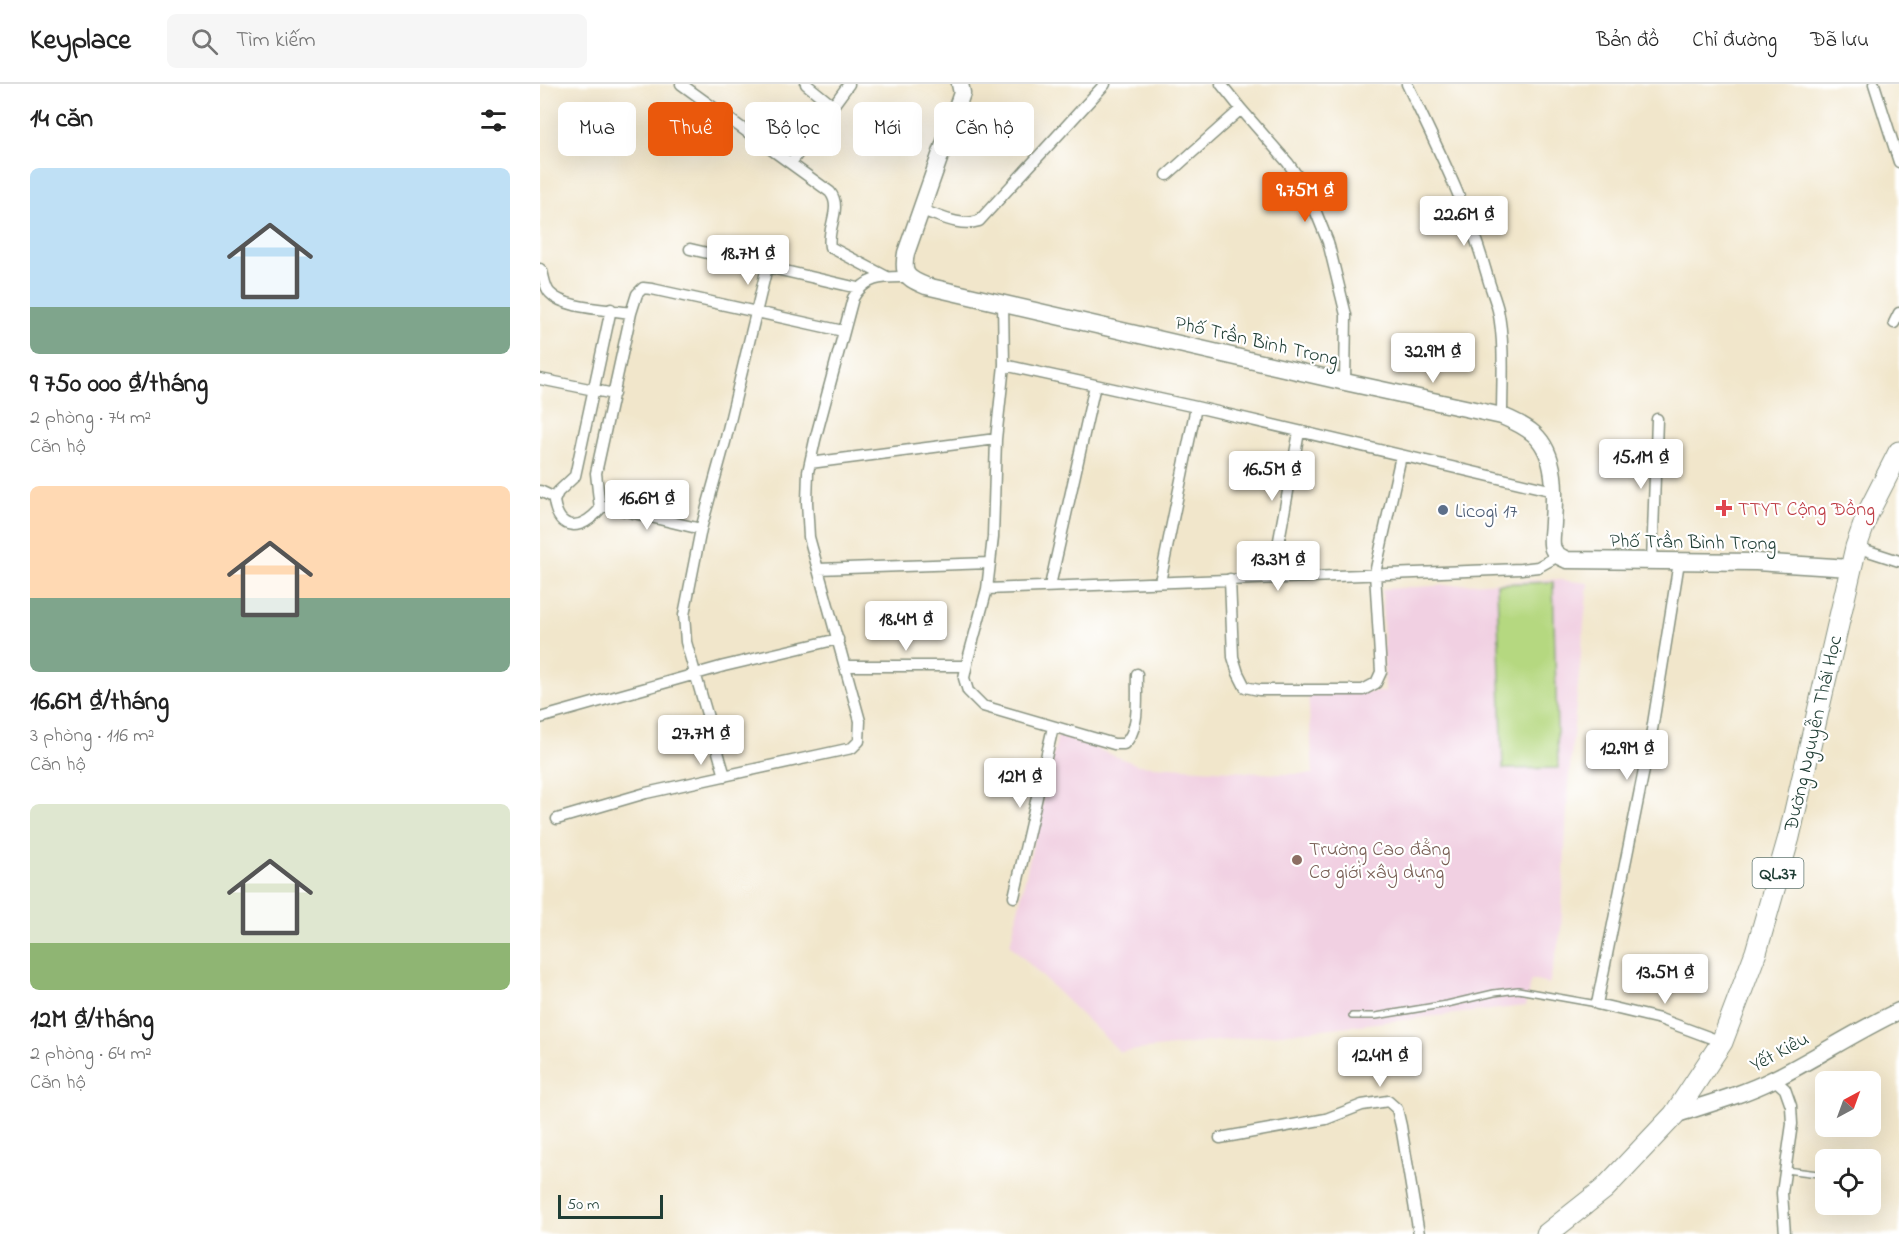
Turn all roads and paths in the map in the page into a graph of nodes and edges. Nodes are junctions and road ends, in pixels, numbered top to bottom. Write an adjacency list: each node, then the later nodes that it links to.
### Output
1 (681, 84): 14 (street)
2 (806, 84): 9 (street)
3 (849, 84): 10 (street)
4 (960, 84): 16 (street)
5 (1105, 84): 16 (street)
6 (1221, 84): 11 (street)
7 (1407, 84): 35 (street)
8 (1874, 84): 13 (street)
9 (829, 102)
10 (835, 102)
11 (1241, 110): 15 (street); 30 (street)
12 (796, 156): 14 (street)
13 (1899, 162)
14 (791, 163): 20 (street)
15 (1167, 175)
16 (921, 210): 21 (street)
17 (690, 249): 18 (street)
18 (767, 267): 22 (street); 25 (street)
19 (540, 269): 24 (street)
20 (887, 277): 21 (street); 22 (street)
21 (908, 277): 23 (street, Phố Trần Bình Trọng)
22 (858, 288): 27 (street)
23 (1004, 303): 28 (street); 30 (street, Phố Trần Bình Trọng)
24 (611, 309): 26 (street); 32 (street)
25 (756, 312): 26 (street); 27 (street); 46 (street)
26 (631, 313): 33 (street)
27 (843, 331): 41 (street)
28 (1004, 364): 31 (street); 38 (street)
29 (540, 379): 32 (street)
30 (1345, 382): 35 (street, Phố Trần Bình Trọng)
31 (1095, 385): 34 (street); 59 (street)
32 (595, 390): 33 (street); 44 (street)
33 (614, 394): 45 (street)
34 (1196, 407): 37 (street); 58 (street)
35 (1502, 416): 43 (street, Phố Trần Bình Trọng)
36 (1658, 418): 50 (street)
37 (1299, 432): 40 (street); 56 (street)
38 (996, 439): 41 (street); 52 (street)
39 (1899, 452): 47 (highway, Đường Nguyễn Thái Học / QL.37)
40 (1401, 456): 43 (street); 55 (street)
41 (810, 462): 54 (street)
42 (540, 491): 44 (street)
43 (1554, 491): 48 (street, Phố Trần Bình Trọng)
44 (555, 498): 45 (street)
45 (600, 505): 46 (street)
46 (701, 528): 65 (street)
47 (1856, 547): 49 (street); 53 (highway, Đường Nguyễn Thái Học / QL.37)
48 (1558, 556): 50 (street, Phố Trần Bình Trọng); 55 (street)
49 (1899, 561)
50 (1652, 562): 51 (street, Phố Trần Bình Trọng)
51 (1679, 562): 53 (street, Phố Trần Bình Trọng); 71 (street)
52 (990, 563): 54 (street); 60 (street)
53 (1850, 568): 74 (highway, Đường Nguyễn Thái Học / QL.37)
54 (818, 569): 61 (street)
55 (1375, 573): 56 (street); 57 (street)
56 (1272, 578): 57 (street)
57 (1230, 579): 58 (street)
58 (1160, 582): 59 (street)
59 (1050, 586): 60 (street)
60 (987, 589): 63 (street)
61 (838, 639): 62 (street); 65 (street)
62 (846, 666): 63 (street); 68 (street)
63 (966, 666): 67 (street)
64 (1137, 674): 67 (street)
65 (694, 675): 66 (street); 68 (street)
66 (540, 718)
67 (1053, 727): 70 (street)
68 (725, 776): 69 (street)
69 (557, 819)
70 (1014, 897)
71 (1597, 1004): 73 (lane); 74 (street)
72 (1899, 1011): 75 (street, Yết Kiêu)
73 (1352, 1016)
74 (1722, 1042): 76 (highway, Đường Nguyễn Thái Học / QL.37)
75 (1774, 1079): 76 (street, Yết Kiêu); 78 (street)
76 (1674, 1115): 81 (highway, Đường Nguyễn Thái Học / QL.37)
77 (1220, 1138): 80 (street)
78 (1786, 1170): 79 (lane); 82 (street)
79 (1815, 1174)
80 (1419, 1234)
81 (1547, 1234)
82 (1785, 1234)

